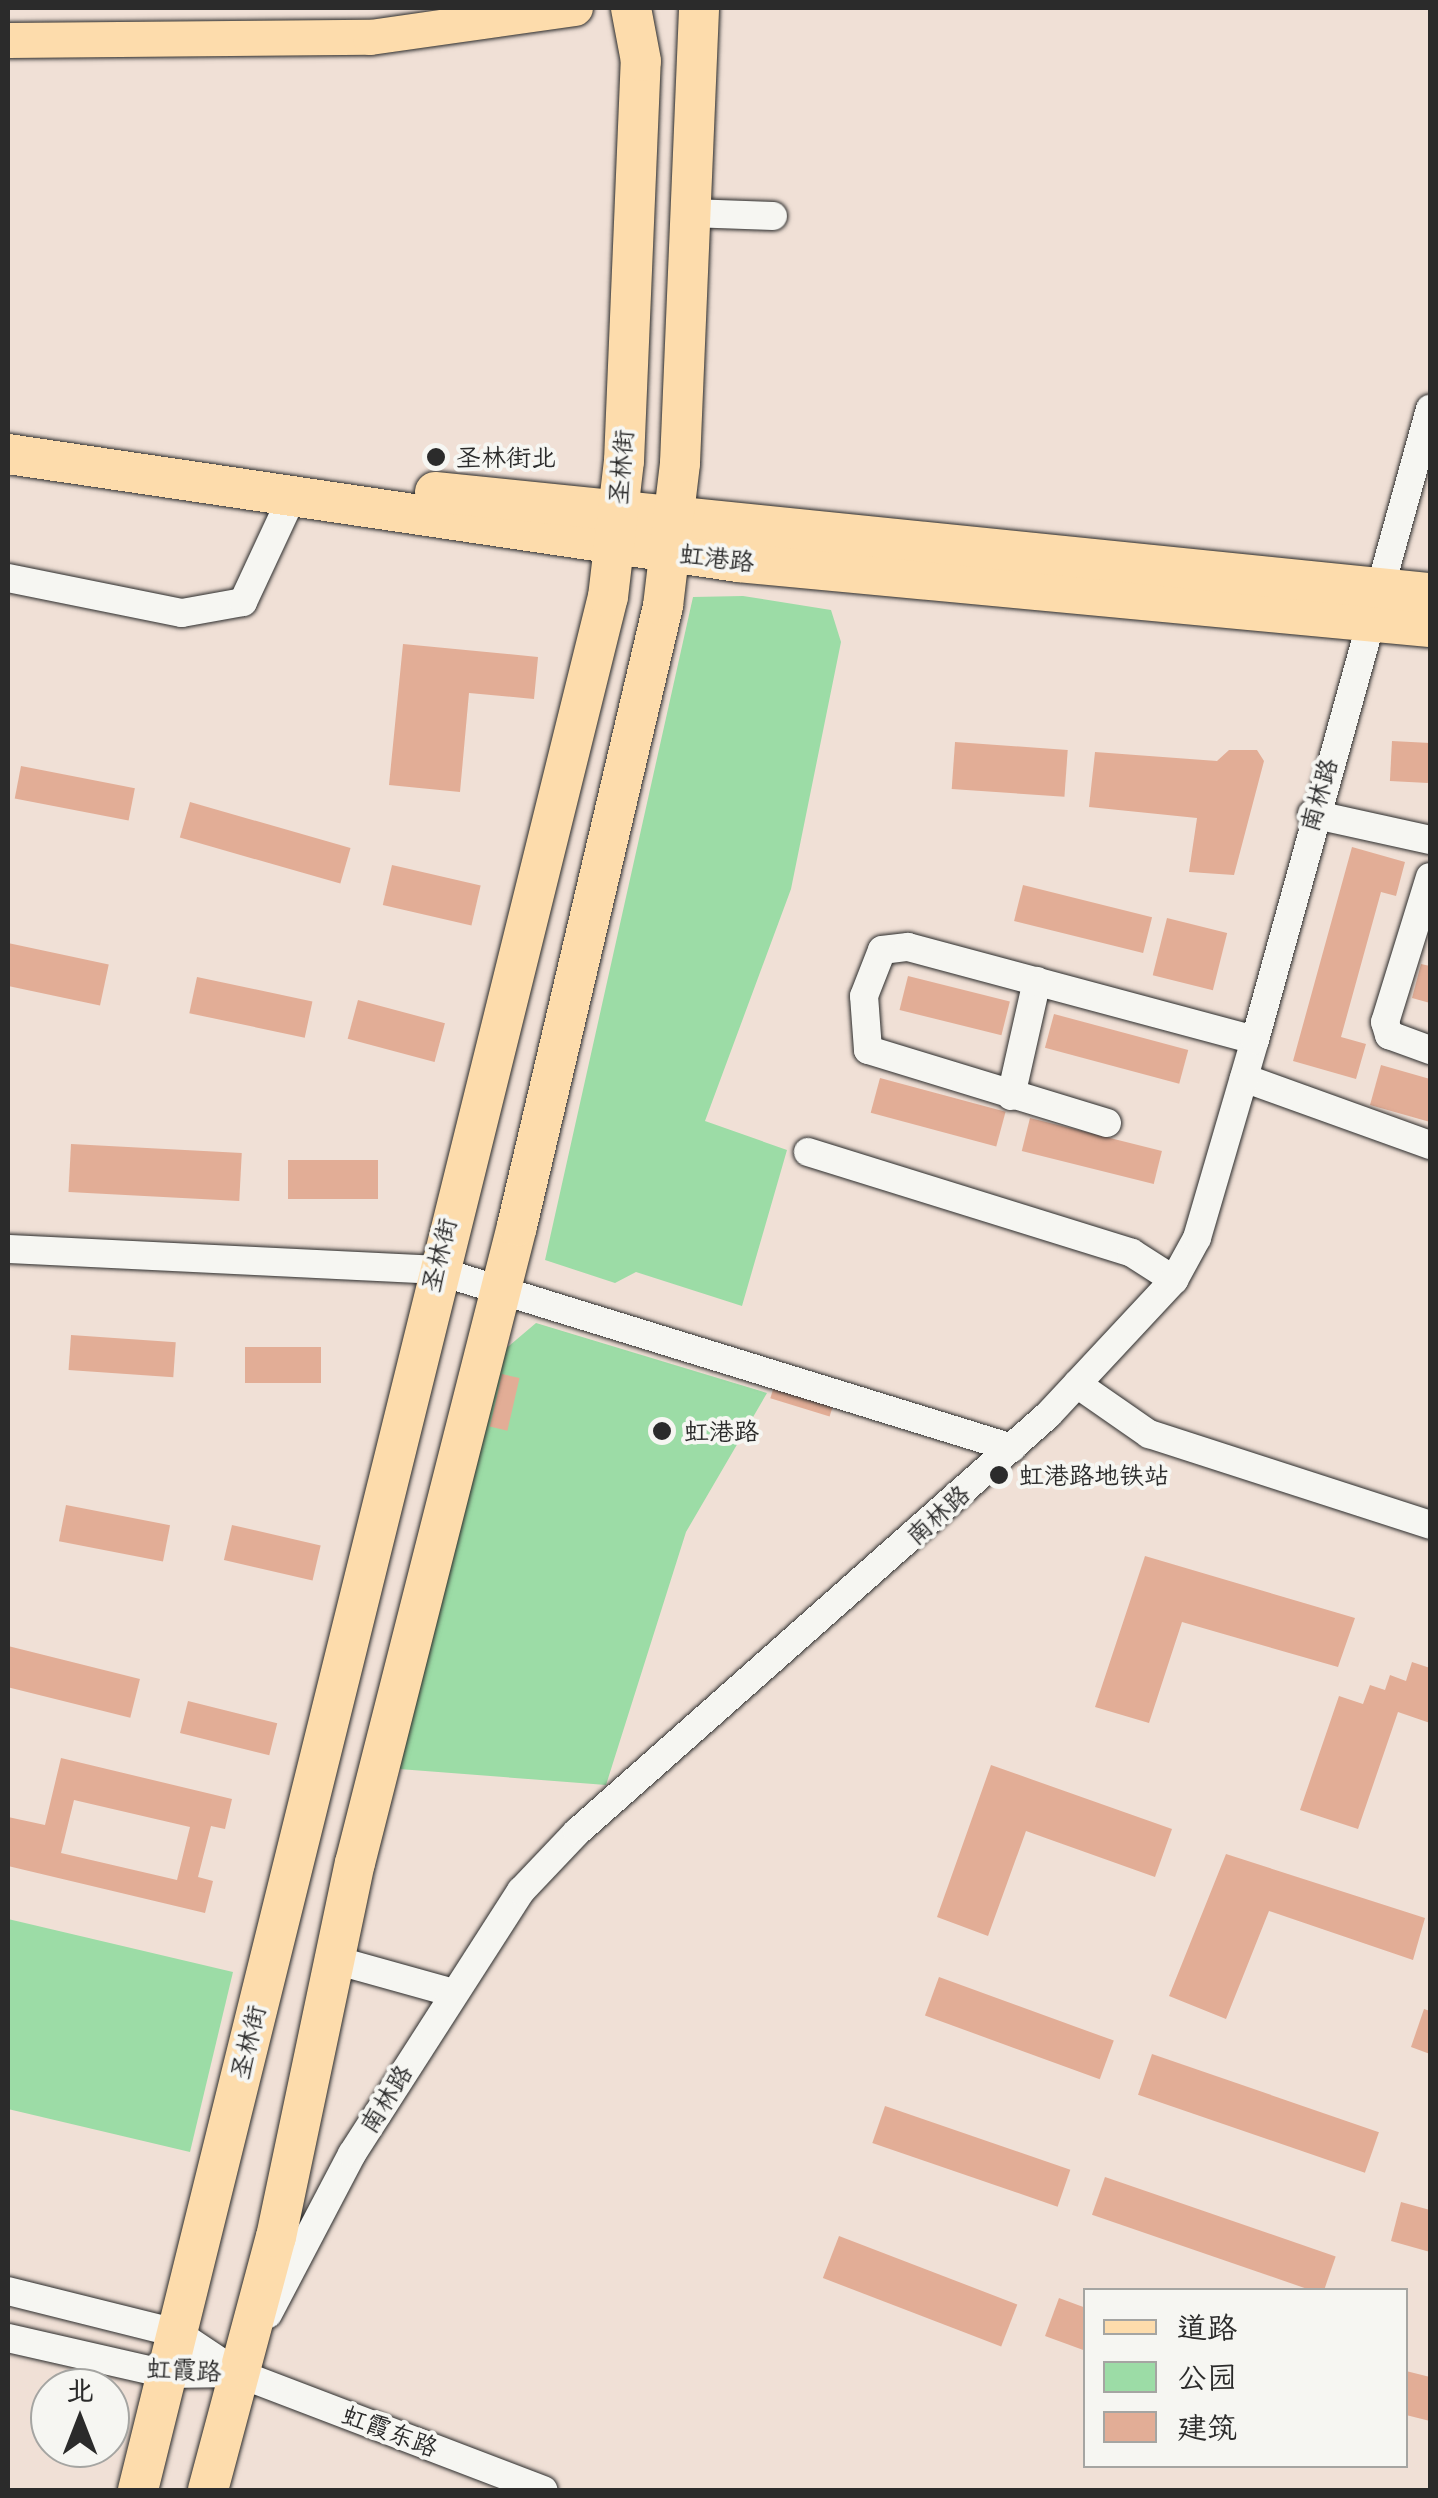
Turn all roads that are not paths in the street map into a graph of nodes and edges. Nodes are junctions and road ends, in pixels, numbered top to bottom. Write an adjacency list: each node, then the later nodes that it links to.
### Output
1 (575, 8): 4 (main road)
2 (632, 8): 11 (highway, 圣林街)
3 (699, 8): 5 (highway)
4 (8, 40)
5 (690, 213): 6 (street); 12 (highway)
6 (773, 216)
7 (1430, 409): 15 (street, 南林路)
8 (8, 428): 11 (highway, 虹港路)
9 (8, 454): 10 (highway, 虹港路)
10 (291, 499): 11 (highway, 虹港路); 13 (street)
11 (616, 530): 12 (highway, 虹港路); 29 (highway, 圣林街)
12 (671, 537): 15 (highway, 虹港路); 31 (highway)
13 (8, 578)
14 (1430, 593): 15 (highway, 虹港路)
15 (1377, 605): 16 (highway, 虹港路); 17 (street, 南林路)
16 (1430, 626)
17 (1312, 814): 18 (street); 21 (street, 南林路)
18 (1430, 840)
19 (1430, 877): 22 (street)
20 (1037, 981): 21 (street); 24 (street); 24 (street)
21 (1256, 1040): 23 (street, 南林路)
22 (1430, 1050)
23 (1244, 1078): 26 (street); 30 (street, 南林路)
24 (1012, 1096): 25 (street)
25 (1107, 1123)
26 (1430, 1145)
27 (808, 1152): 30 (street)
28 (8, 1249): 29 (street)
29 (436, 1270): 31 (street); 40 (highway, 圣林街)
30 (1174, 1280): 32 (street, 南林路)
31 (499, 1286): 33 (street); 35 (highway)
32 (1077, 1384): 33 (street, 南林路); 34 (street)
33 (1012, 1448): 36 (street, 南林路)
34 (1430, 1525)
35 (335, 1960): 36 (street); 37 (highway)
36 (454, 1993): 38 (street, 南林路)
37 (299, 2141): 38 (street); 42 (highway)
38 (352, 2154): 42 (street, 南林路)
39 (8, 2291): 40 (street, 虹霞路)
40 (177, 2334): 42 (street, 虹霞路); 43 (highway, 圣林街)
41 (8, 2338): 43 (street, 虹霞路)
42 (237, 2373): 43 (street, 虹霞路); 45 (highway); 46 (street, 虹霞东路)
43 (167, 2374): 44 (highway, 圣林街)
44 (138, 2490)
45 (208, 2490)
46 (543, 2490)

